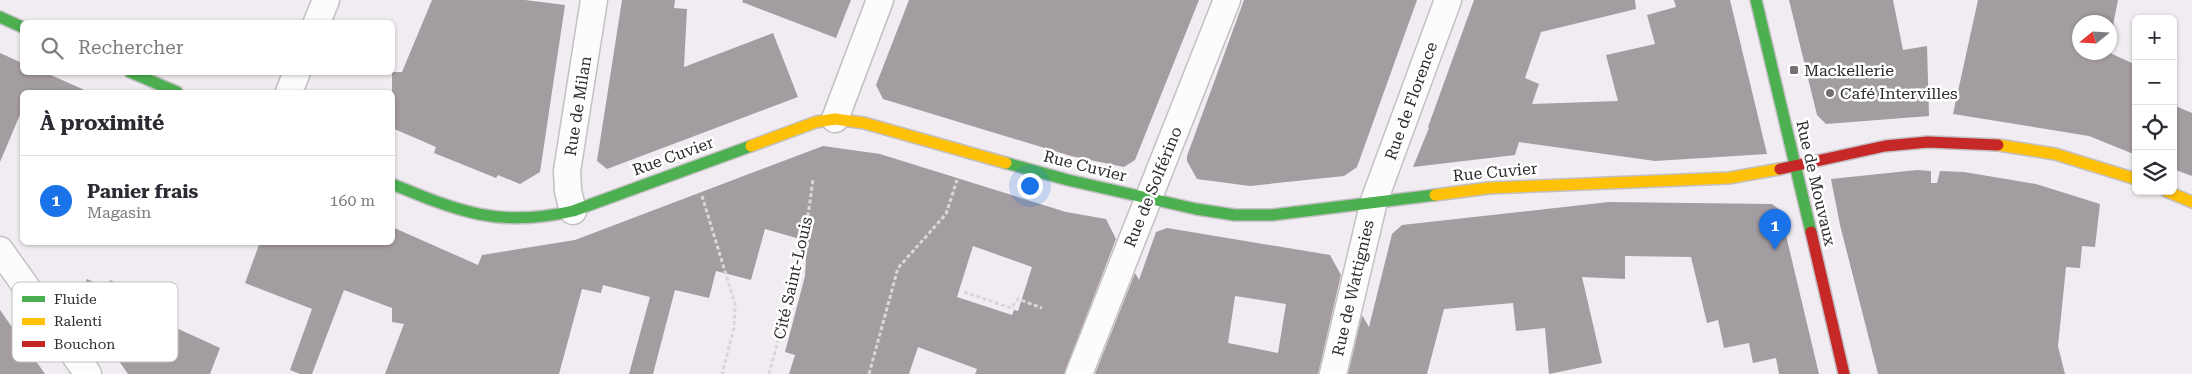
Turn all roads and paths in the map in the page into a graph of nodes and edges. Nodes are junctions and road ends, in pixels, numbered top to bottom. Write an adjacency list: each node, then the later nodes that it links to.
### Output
1 (326, 0): 8 (street)
2 (594, 0): 25 (street, Rue de Milan)
3 (880, 0): 14 (street)
4 (1227, 0): 22 (street, Rue de Solférino)
5 (1448, 0): 23 (street, Rue de Florence)
6 (1756, 0): 16 (street, Rue de Mouvaux)
7 (0, 17): 9 (street)
8 (318, 20)
9 (20, 26)
10 (137, 75): 12 (street)
11 (296, 75): 13 (street)
12 (172, 90)
13 (290, 90)
14 (835, 119): 15 (street, Rue Cuvier); 17 (street, Rue Cuvier)
15 (966, 151): 22 (street, Rue Cuvier); 34 (path)
16 (1795, 165): 18 (street, Rue Cuvier); 23 (street, Rue Cuvier); 37 (street, Rue de Mouvaux)
17 (692, 166): 25 (street, Rue Cuvier); 32 (path)
18 (2132, 178)
19 (813, 180): 33 (path, Cité Saint-Louis)
20 (395, 185): 25 (street, Rue Cuvier)
21 (2175, 195): 24 (street)
22 (1148, 197): 23 (street, Rue Cuvier); 35 (street, Rue de Solférino)
23 (1374, 202): 36 (street, Rue de Wattignies)
24 (2192, 202)
25 (573, 211)
26 (0, 250): 27 (street)
27 (23, 282)
28 (964, 292): 29 (path)
29 (1042, 308)
30 (79, 362): 31 (street)
31 (88, 374)
32 (722, 374)
33 (769, 374)
34 (869, 374)
35 (1079, 374)
36 (1333, 374)
37 (1844, 374)

